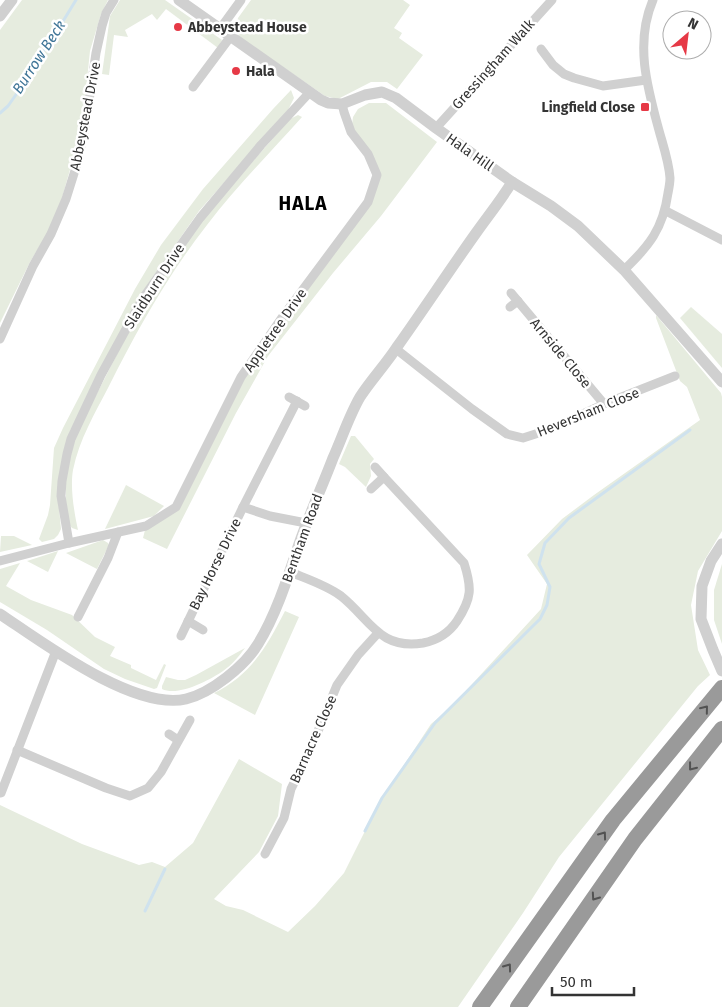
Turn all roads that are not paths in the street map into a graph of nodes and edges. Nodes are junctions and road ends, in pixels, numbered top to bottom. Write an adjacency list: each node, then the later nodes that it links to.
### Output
1 (12, 0): 7 (street)
2 (114, 0): 23 (street, Abbeystead Drive)
3 (179, 0): 8 (street)
4 (241, 0): 8 (street)
5 (552, 0): 15 (street, Gressingham Walk)
6 (653, 0): 11 (street)
7 (0, 16)
8 (220, 29): 9 (street)
9 (231, 36): 12 (street); 13 (street)
10 (541, 49): 11 (street)
11 (646, 80): 17 (street)
12 (193, 87)
13 (310, 92): 14 (street); 35 (street, Slaidburn Drive)
14 (342, 104): 15 (street, Hala Hill); 34 (street, Appletree Drive)
15 (436, 128): 16 (street, Hala Hill)
16 (512, 182): 19 (street, Hala Hill); 24 (street, Bentham Road)
17 (666, 211): 18 (street); 19 (street)
18 (722, 240)
19 (624, 270): 26 (street, Hala Hill)
20 (512, 293): 21 (street, Arnside Close)
21 (518, 301): 22 (street); 28 (street, Arnside Close)
22 (510, 307)
23 (0, 339)
24 (396, 348): 28 (street, Heversham Close); 33 (street, Bentham Road)
25 (675, 376): 28 (street, Heversham Close)
26 (722, 382)
27 (297, 401): 32 (street, Bay Horse Drive)
28 (604, 404)
29 (375, 467): 30 (street)
30 (384, 476): 31 (street); 43 (street)
31 (371, 489)
32 (243, 507): 33 (street, Bay Horse Drive); 41 (street, Bay Horse Drive)
33 (306, 524): 38 (street, Bentham Road)
34 (118, 532): 35 (street); 40 (street)
35 (69, 543): 37 (street)
36 (722, 544): 46 (street)
37 (0, 561)
38 (290, 572): 43 (street); 45 (street, Bentham Road)
39 (0, 614): 45 (street, Bentham Road)
40 (78, 617)
41 (188, 622): 42 (street, Bay Horse Drive); 44 (street, Bay Horse Drive)
42 (204, 630)
43 (378, 633): 54 (street, Barnacre Close)
44 (180, 636)
45 (56, 651): 52 (street)
46 (722, 671)
47 (722, 688): 55 (highway, one-way to 47)
48 (190, 720): 51 (street)
49 (722, 729): 56 (highway, one-way to 56)
50 (169, 734): 51 (street)
51 (178, 740): 52 (street)
52 (17, 750): 53 (street)
53 (0, 793)
54 (265, 854)
55 (480, 1007)
56 (518, 1007)

